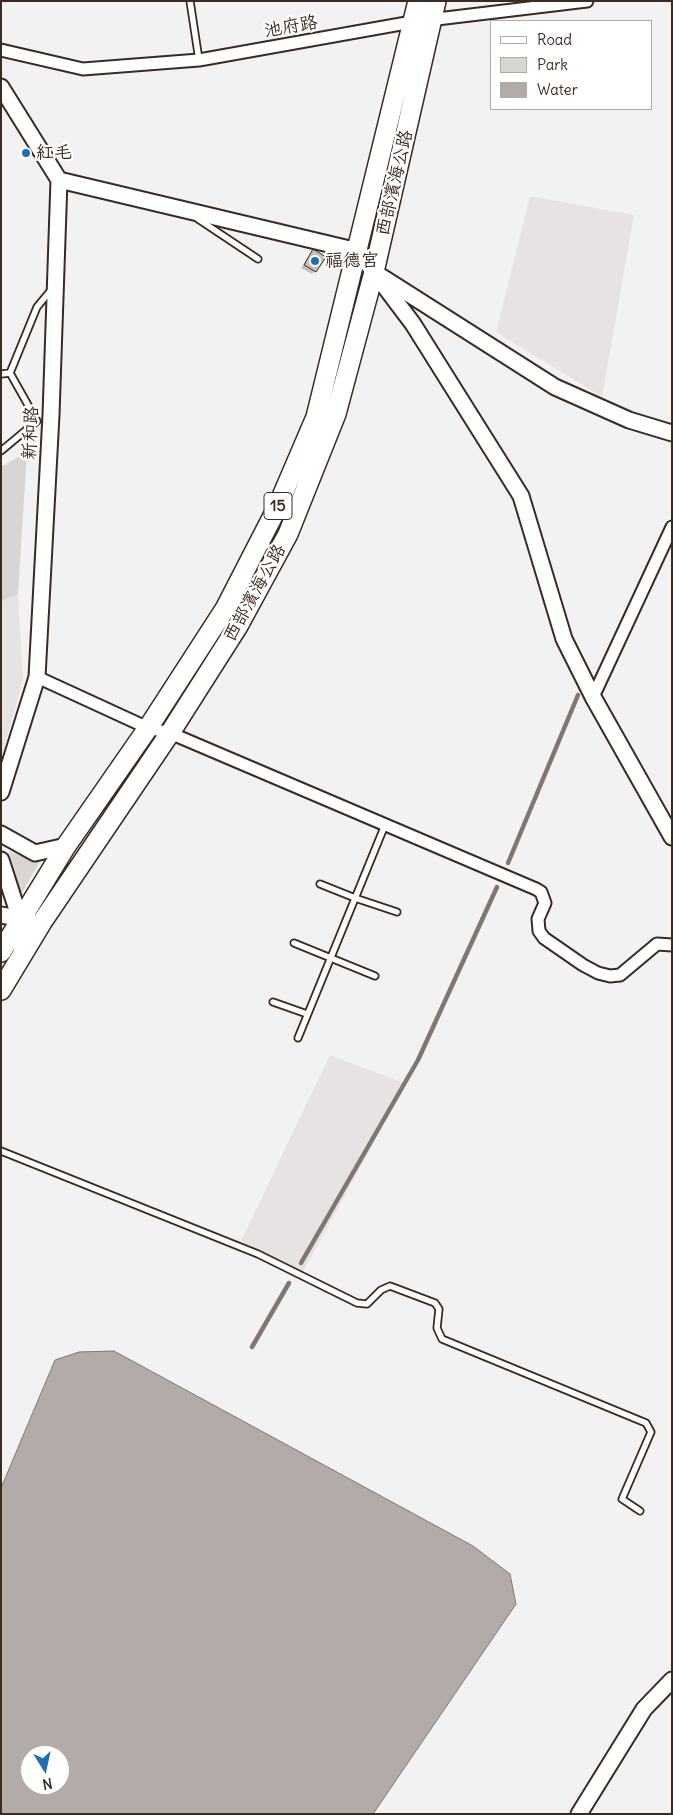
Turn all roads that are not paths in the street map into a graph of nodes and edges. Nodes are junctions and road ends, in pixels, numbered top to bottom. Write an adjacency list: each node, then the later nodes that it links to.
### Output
1 (190, 1): 8 (lane)
2 (418, 1): 6 (main road, 西部濱海公路 / 15)
3 (436, 1): 5 (main road, 西部濱海公路 / 15)
4 (587, 1): 5 (street, 池府路)
5 (432, 21): 6 (street, 池府路); 14 (main road, 西部濱海公路 / 15)
6 (412, 22): 8 (street, 池府路); 12 (main road, 西部濱海公路 / 15)
7 (1, 50): 8 (street, 池府路)
8 (199, 60)
9 (1, 87): 10 (street)
10 (59, 180): 11 (street); 15 (street, 新和路)
11 (186, 211): 12 (street); 13 (lane)
12 (358, 251): 14 (street); 24 (main road, 西部濱海公路 / 15)
13 (258, 259)
14 (374, 272): 19 (street); 23 (street); 25 (main road, 西部濱海公路 / 15)
15 (56, 285): 16 (lane); 18 (street, 新和路)
16 (10, 373): 17 (lane); 18 (lane)
17 (1, 374)
18 (44, 418): 20 (lane); 22 (street, 新和路)
19 (672, 433)
20 (1, 451)
21 (672, 527): 23 (street)
22 (38, 677): 24 (street); 26 (street, 新和路)
23 (593, 697): 29 (street)
24 (148, 728): 25 (street); 30 (main road, 西部濱海公路 / 15)
25 (170, 733): 27 (street); 37 (main road, 西部濱海公路 / 15)
26 (1, 792)
27 (384, 825): 33 (lane); 39 (street)
28 (1, 834): 30 (street)
29 (672, 837)
30 (66, 846): 36 (main road, 西部濱海公路 / 15)
31 (1, 860): 36 (street)
32 (320, 884): 33 (lane)
33 (355, 898): 34 (lane); 42 (lane)
34 (397, 912)
35 (1, 915): 36 (street)
36 (20, 919): 37 (street); 40 (main road, 西部濱海公路 / 15); 41 (street)
37 (42, 922): 41 (main road, 西部濱海公路 / 15)
38 (294, 943): 42 (lane)
39 (672, 945)
40 (1, 952)
41 (22, 955): 44 (main road, 西部濱海公路 / 15)
42 (330, 959): 43 (lane); 46 (lane)
43 (375, 976)
44 (1, 990)
45 (274, 1002): 46 (lane)
46 (307, 1014): 47 (lane)
47 (298, 1038)
48 (1, 1151): 49 (lane)
49 (640, 1511)
50 (672, 1680): 51 (street)
51 (580, 1814)

